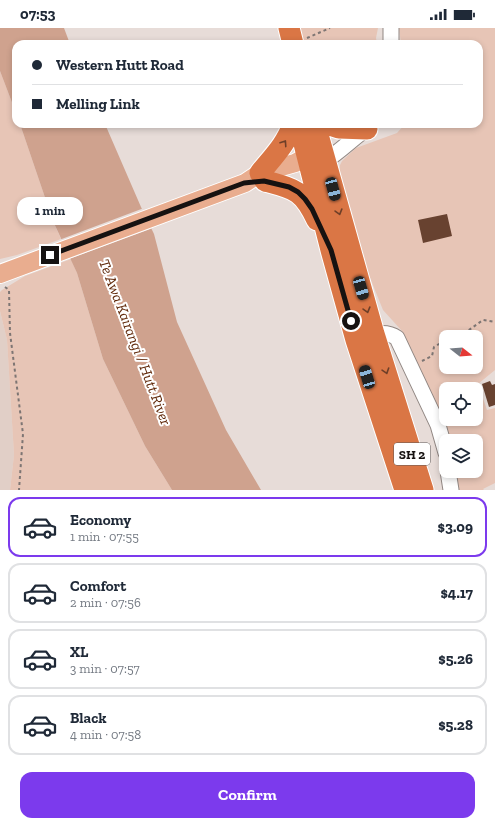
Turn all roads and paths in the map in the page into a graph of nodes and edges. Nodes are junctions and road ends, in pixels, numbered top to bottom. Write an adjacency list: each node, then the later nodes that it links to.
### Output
1 (274, 28): 5 (highway)
2 (330, 28): 4 (path)
3 (391, 28): 6 (street)
4 (294, 37)
5 (277, 40)
6 (391, 40)
7 (292, 128): 13 (highway, one-way to 7)
8 (301, 128): 12 (highway, SH 2)
9 (315, 128): 12 (highway, SH 2)
10 (340, 128): 11 (highway)
11 (367, 128): 12 (street)
12 (316, 159): 13 (main road); 14 (highway, SH 2); 18 (highway, SH 2, one-way to 18)
13 (251, 181): 14 (highway); 15 (main road)
14 (331, 250): 18 (highway, SH 2)
15 (1, 280): 23 (path)
16 (495, 322): 17 (path)
17 (469, 330)
18 (365, 337): 20 (street); 24 (highway, SH 2); 25 (highway, SH 2, one-way to 25)
19 (439, 344): 20 (path)
20 (410, 367): 21 (street)
21 (441, 434)
22 (449, 478): 26 (street)
23 (19, 490)
24 (405, 490)
25 (423, 490)
26 (451, 490)

